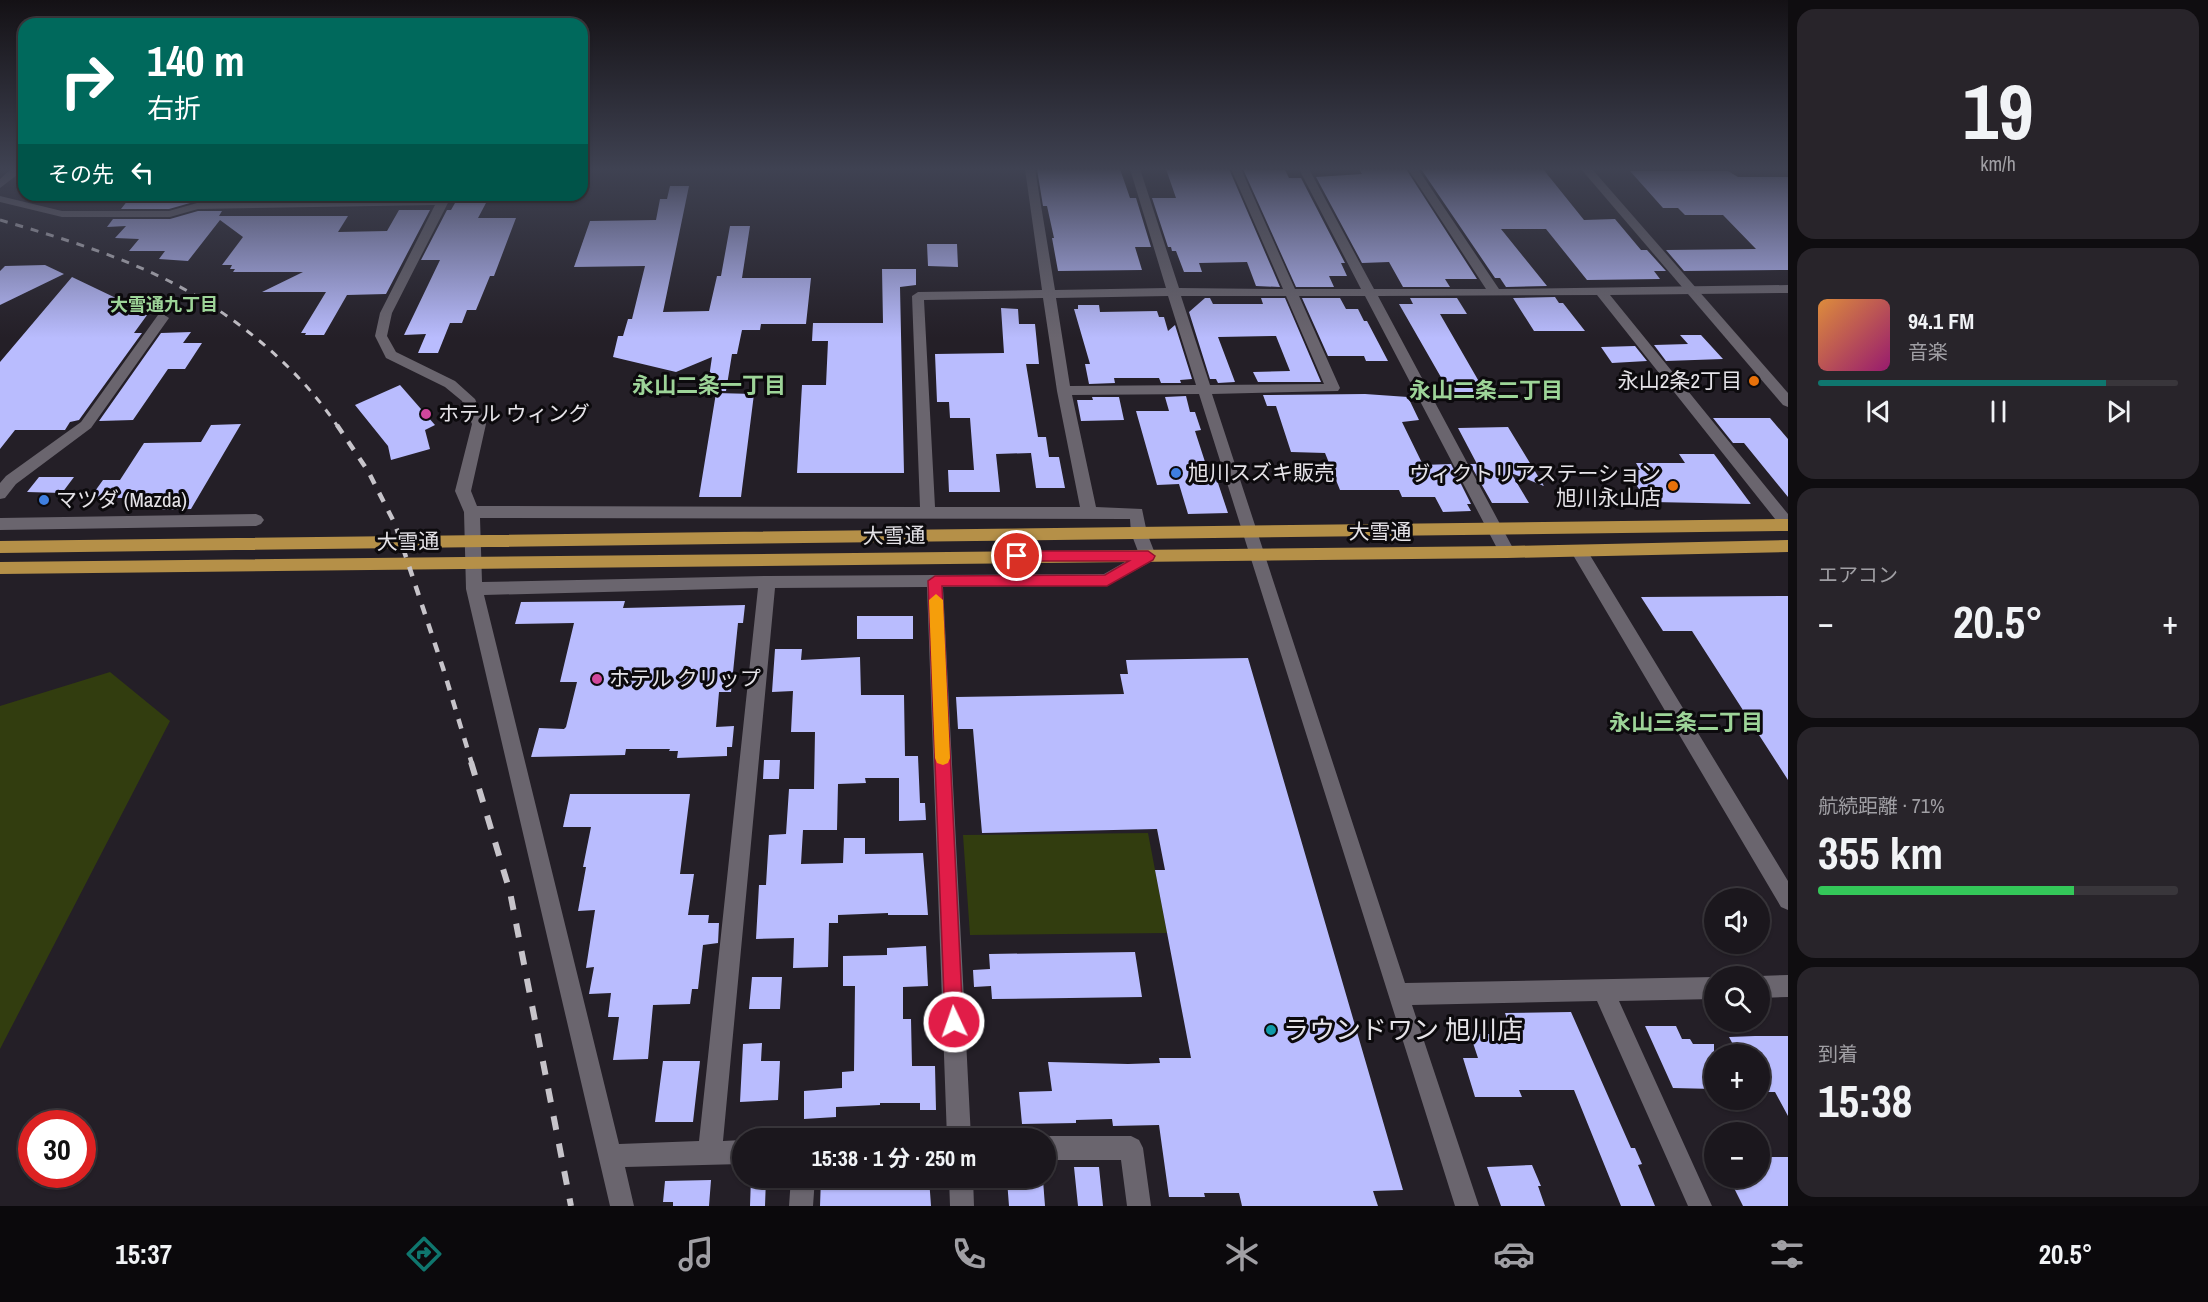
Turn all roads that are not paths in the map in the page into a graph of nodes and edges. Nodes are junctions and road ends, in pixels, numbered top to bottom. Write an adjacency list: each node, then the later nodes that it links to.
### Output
1 (431, 225): 21 (street)
2 (1038, 225): 15 (street)
3 (1152, 225): 11 (street)
4 (1261, 225): 12 (street)
5 (1333, 225): 13 (street)
6 (1450, 225): 14 (street)
7 (1634, 225): 9 (street)
8 (1788, 289): 9 (street)
9 (1689, 290): 10 (street); 19 (street)
10 (1600, 291): 14 (street); 26 (street)
11 (1173, 292): 12 (street); 15 (street); 17 (street)
12 (1290, 292): 13 (street); 17 (street)
13 (1368, 293): 14 (street); 27 (street)
14 (1495, 293)
15 (1049, 295): 18 (street); 23 (street)
16 (163, 318): 20 (street)
17 (1202, 390): 18 (street); 28 (street)
18 (1064, 391): 22 (street)
19 (1788, 402)
20 (0, 494)
21 (472, 512): 23 (street); 39 (street)
22 (1089, 512): 23 (street); 29 (street)
23 (928, 513)
24 (256, 520): 25 (street)
25 (0, 524)
26 (1788, 525): 27 (highway, 大雪通)
27 (1496, 531): 28 (highway, 大雪通); 33 (street)
28 (1251, 532): 29 (highway, 大雪通); 34 (street)
29 (1139, 533): 31 (highway, 大雪通); 35 (street)
30 (1788, 546): 32 (highway, 大雪通)
31 (0, 547)
32 (1580, 551): 33 (highway, 大雪通); 40 (street)
33 (1507, 552): 34 (highway, 大雪通)
34 (1257, 555): 35 (highway, 大雪通); 45 (street)
35 (1148, 556): 36 (highway, 大雪通); 37 (street)
36 (0, 568)
37 (935, 581): 38 (street); 46 (street)
38 (767, 582): 39 (street); 49 (street)
39 (474, 589): 50 (street)
40 (1788, 900)
41 (1788, 986): 42 (street)
42 (1770, 987)
43 (1704, 988): 44 (street)
44 (1603, 990): 45 (street); 58 (street)
45 (1397, 994): 57 (street)
46 (959, 1128)
47 (1056, 1148): 56 (street)
48 (732, 1152): 49 (street)
49 (710, 1153): 50 (street)
50 (610, 1156): 53 (street)
51 (802, 1188): 54 (street)
52 (961, 1188): 55 (street)
53 (622, 1206)
54 (801, 1206)
55 (962, 1206)
56 (1139, 1206)
57 (1467, 1206)
58 (1700, 1206)

